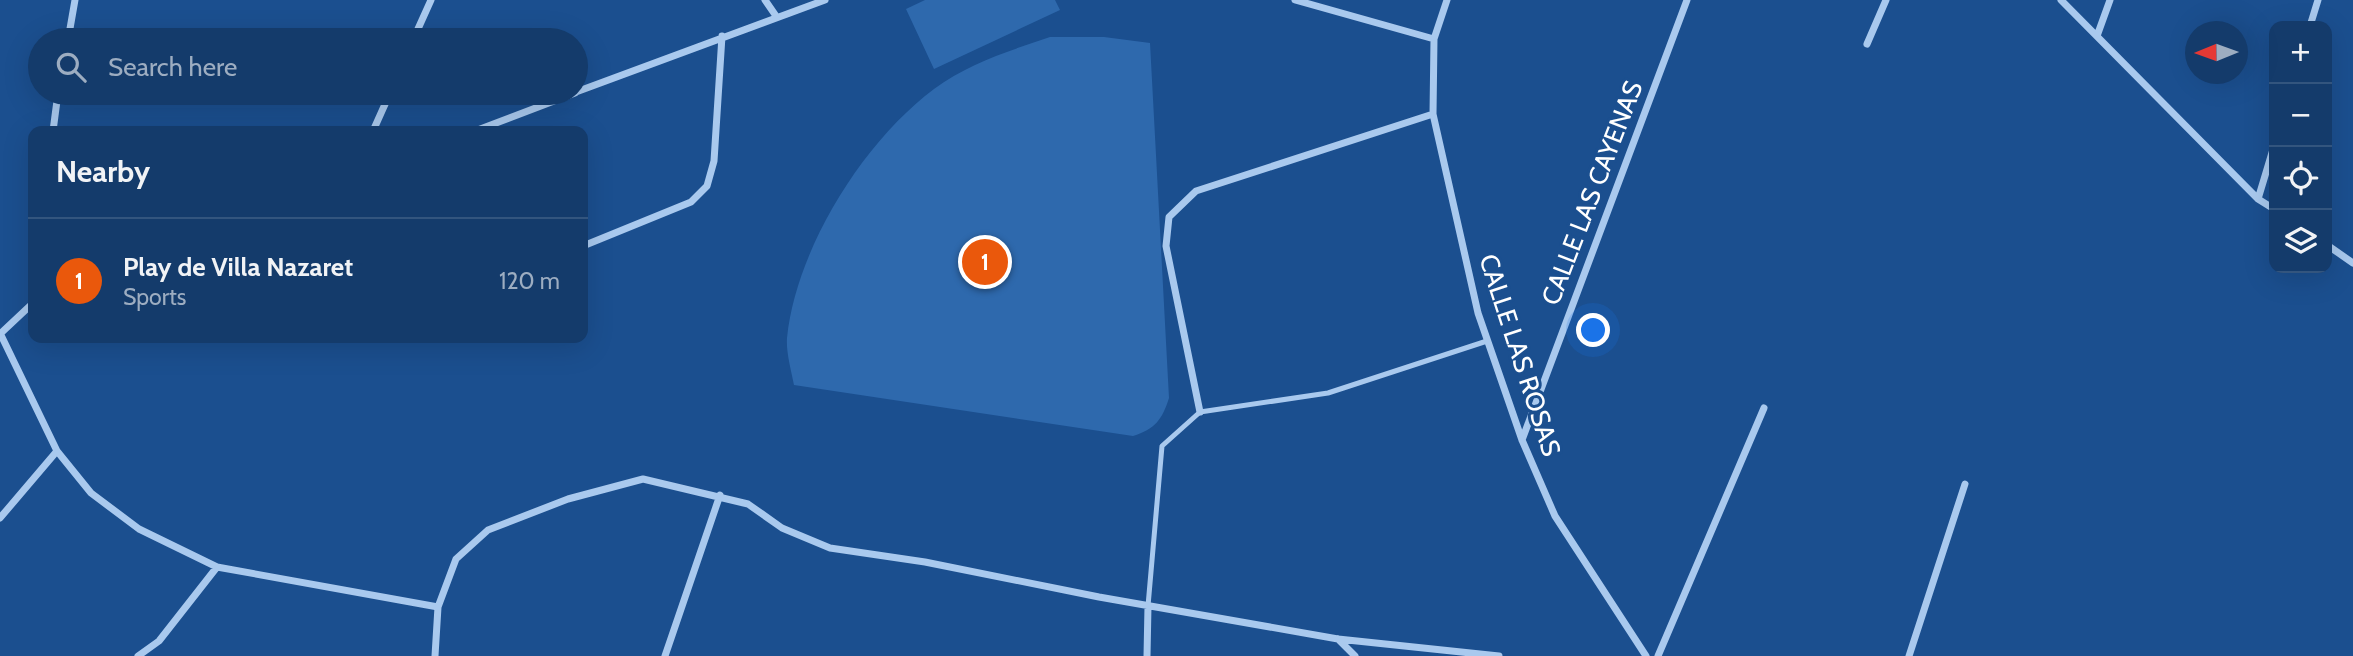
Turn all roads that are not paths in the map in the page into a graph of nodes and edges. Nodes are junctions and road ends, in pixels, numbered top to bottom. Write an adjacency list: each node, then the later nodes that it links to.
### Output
1 (75, 0): 14 (street)
2 (431, 0): 15 (street)
3 (765, 0): 12 (street)
4 (825, 0): 12 (street)
5 (1295, 0): 18 (street)
6 (1447, 0): 18 (street, CALLE LAS ROSAS)
7 (1687, 0): 39 (street, CALLE LAS CAYENAS)
8 (1886, 0): 19 (street)
9 (2061, 0): 17 (street)
10 (2110, 0): 17 (street)
11 (2318, 0): 13 (street)
12 (776, 16): 16 (street)
13 (2312, 21)
14 (70, 28)
15 (418, 28)
16 (722, 36): 20 (street); 31 (street)
17 (2097, 36): 29 (street)
18 (1434, 39): 24 (street, CALLE LAS ROSAS)
19 (1867, 44)
20 (588, 88)
21 (56, 105): 25 (street)
22 (385, 105): 26 (street)
23 (543, 105): 27 (street)
24 (1433, 114): 36 (street, CALLE LAS ROSAS); 38 (street)
25 (54, 126)
26 (375, 126)
27 (488, 126)
28 (2274, 147): 29 (street)
29 (2258, 199): 30 (street)
30 (2269, 206)
31 (588, 244)
32 (2332, 248): 33 (street)
33 (2353, 263)
34 (28, 308): 35 (street)
35 (0, 333): 40 (street)
36 (1487, 341): 38 (lane); 39 (street, CALLE LAS ROSAS)
37 (1764, 408): 55 (street)
38 (1200, 412): 45 (lane)
39 (1522, 440): 54 (street, CALLE LAS ROSAS)
40 (57, 451): 43 (street); 44 (street)
41 (1965, 484): 56 (street)
42 (720, 495): 45 (street); 46 (street); 50 (street)
43 (0, 518)
44 (217, 567): 46 (street); 48 (street)
45 (1148, 606): 47 (street); 51 (street)
46 (438, 607): 49 (street)
47 (1338, 639): 52 (street); 53 (street)
48 (138, 656)
49 (435, 656)
50 (665, 656)
51 (1147, 656)
52 (1355, 656)
53 (1499, 656)
54 (1646, 656)
55 (1658, 656)
56 (1909, 656)

